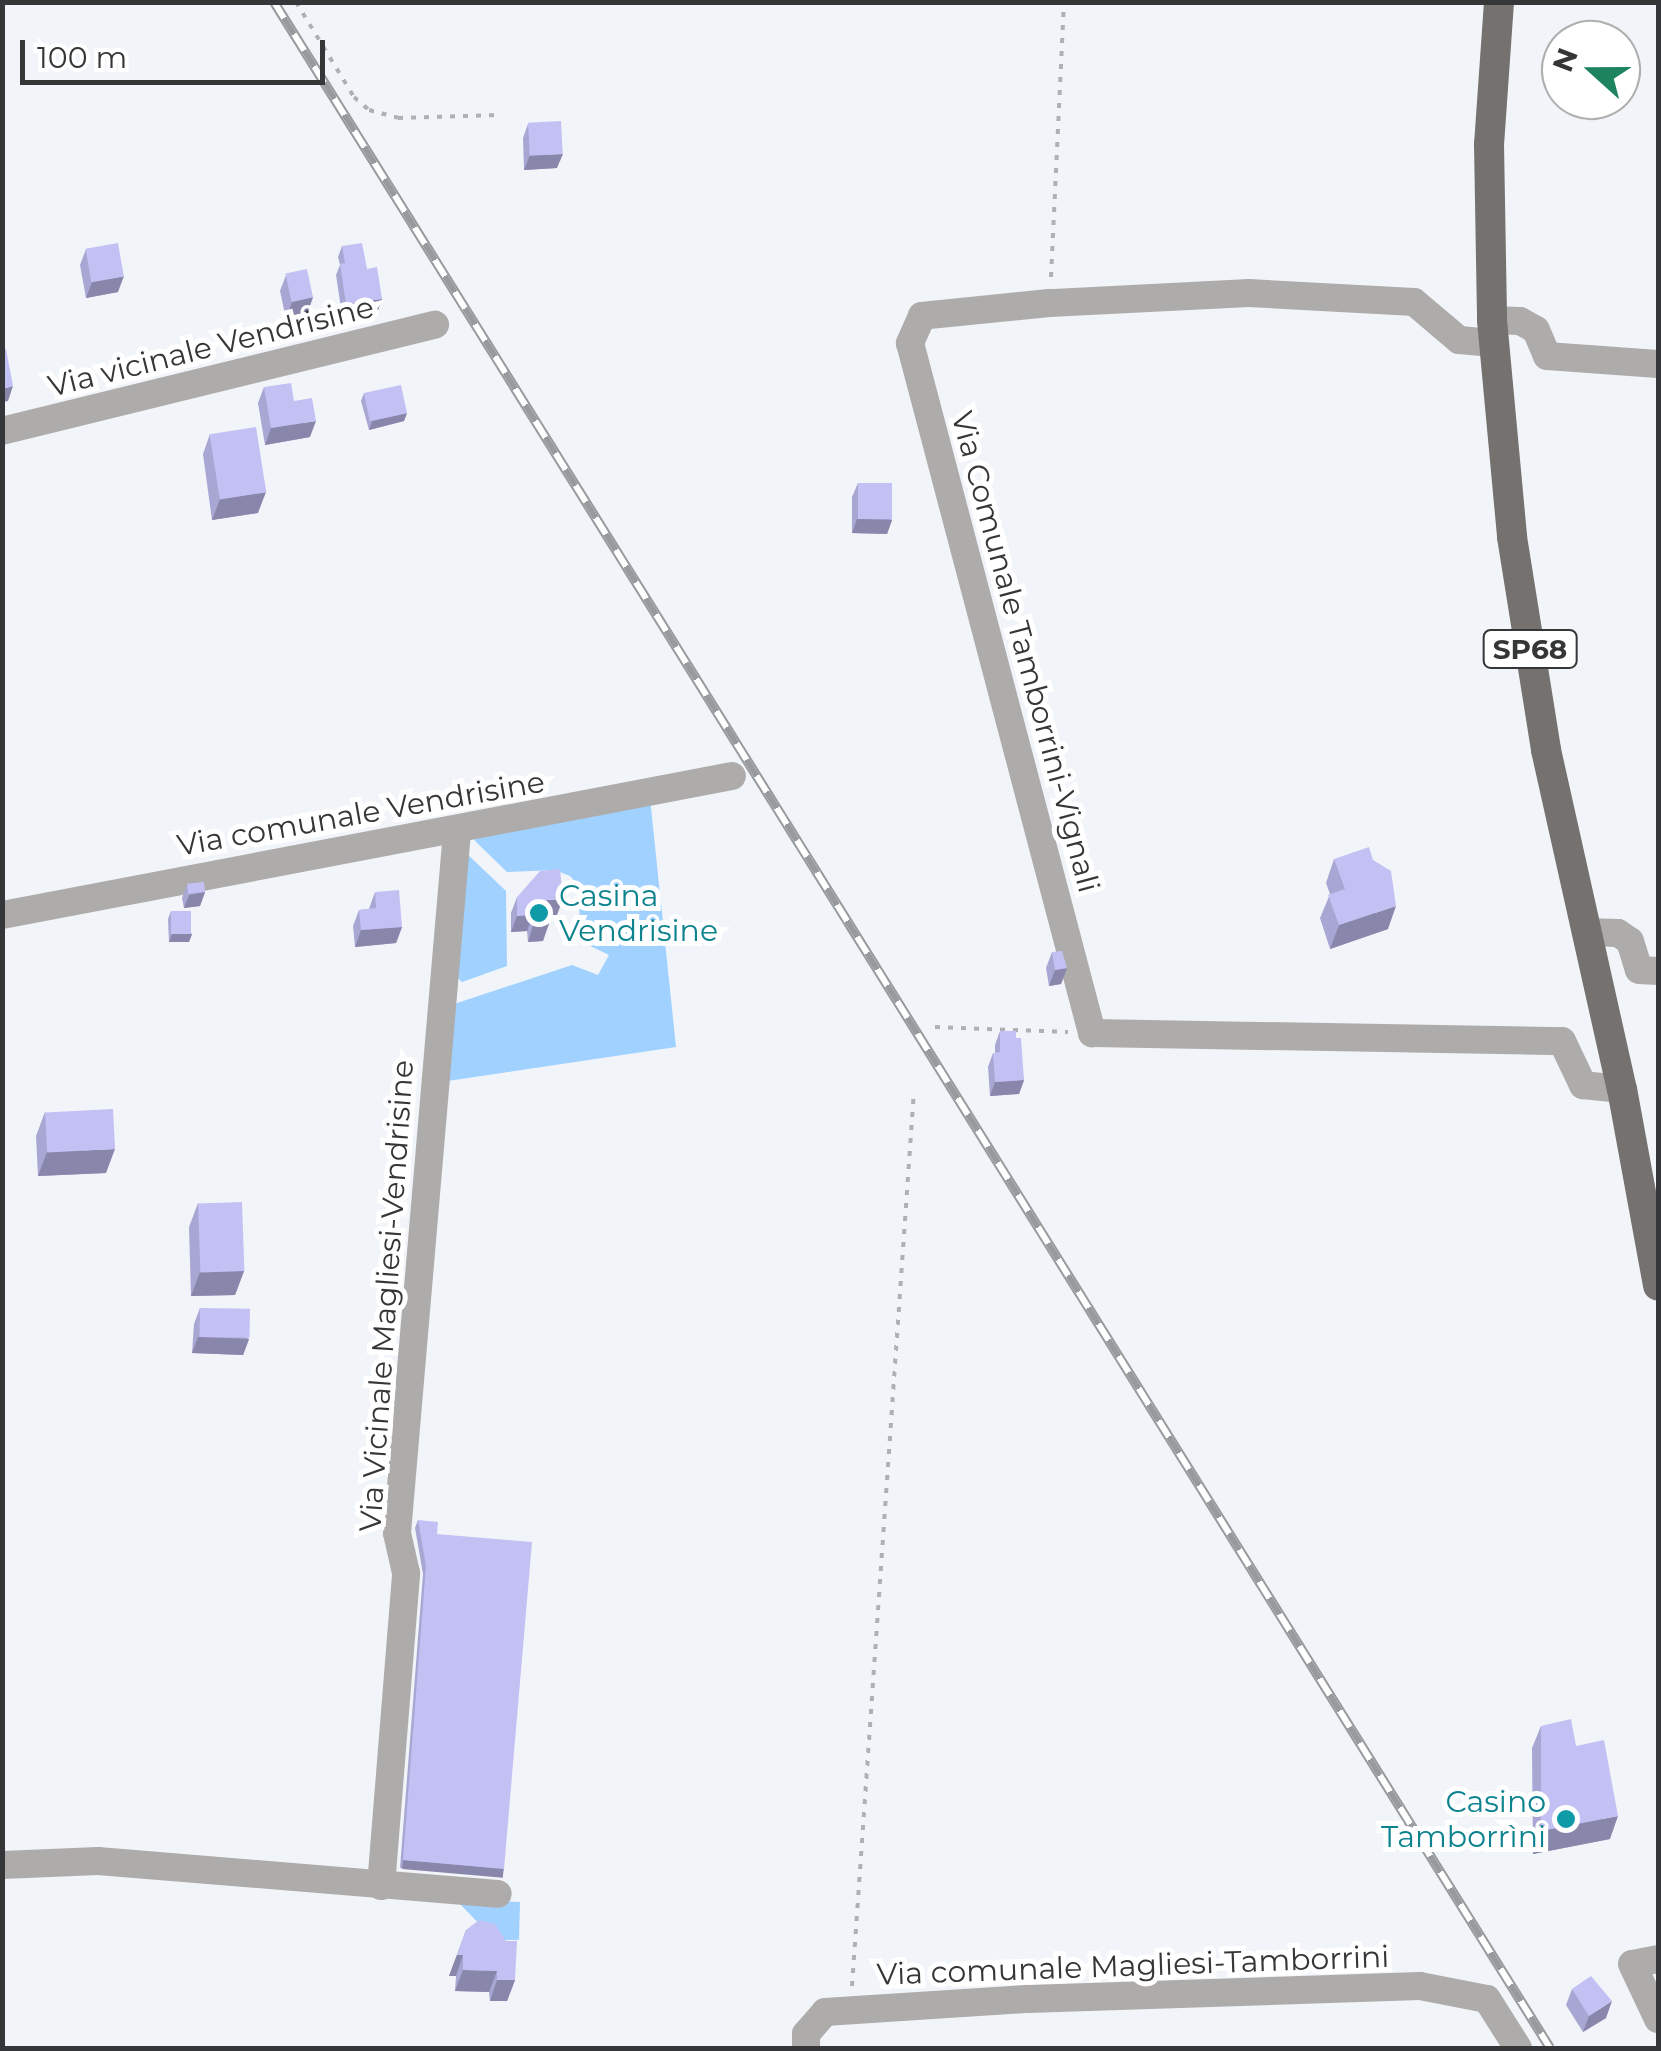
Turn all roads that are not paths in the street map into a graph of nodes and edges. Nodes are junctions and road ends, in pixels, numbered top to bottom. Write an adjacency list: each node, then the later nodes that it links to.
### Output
1 (1499, 2): 3 (main road, SP68)
2 (435, 325): 5 (street, Via vicinale Vendrisine)
3 (1493, 331): 4 (street, Via Comunale Tamborrini-Vignali); 9 (main road, SP68); 11 (street, Via Comunale Tamborrini-Vignali)
4 (1658, 364)
5 (2, 431)
6 (732, 776): 7 (street, Via comunale Vendrisine)
7 (458, 831): 8 (street, Via comunale Vendrisine); 14 (street, Via Vicinale Magliesi-Vendrisine)
8 (2, 915)
9 (1586, 932): 10 (street); 11 (main road, SP68)
10 (1658, 970)
11 (1622, 1090): 12 (main road, SP68)
12 (1658, 1286)
13 (2, 1864): 14 (street)
14 (382, 1886): 15 (street)
15 (498, 1894)
16 (1658, 1959): 17 (street)
17 (1658, 2019)
18 (806, 2048): 19 (street, Via comunale Magliesi-Tamborrini)
19 (1518, 2048)

